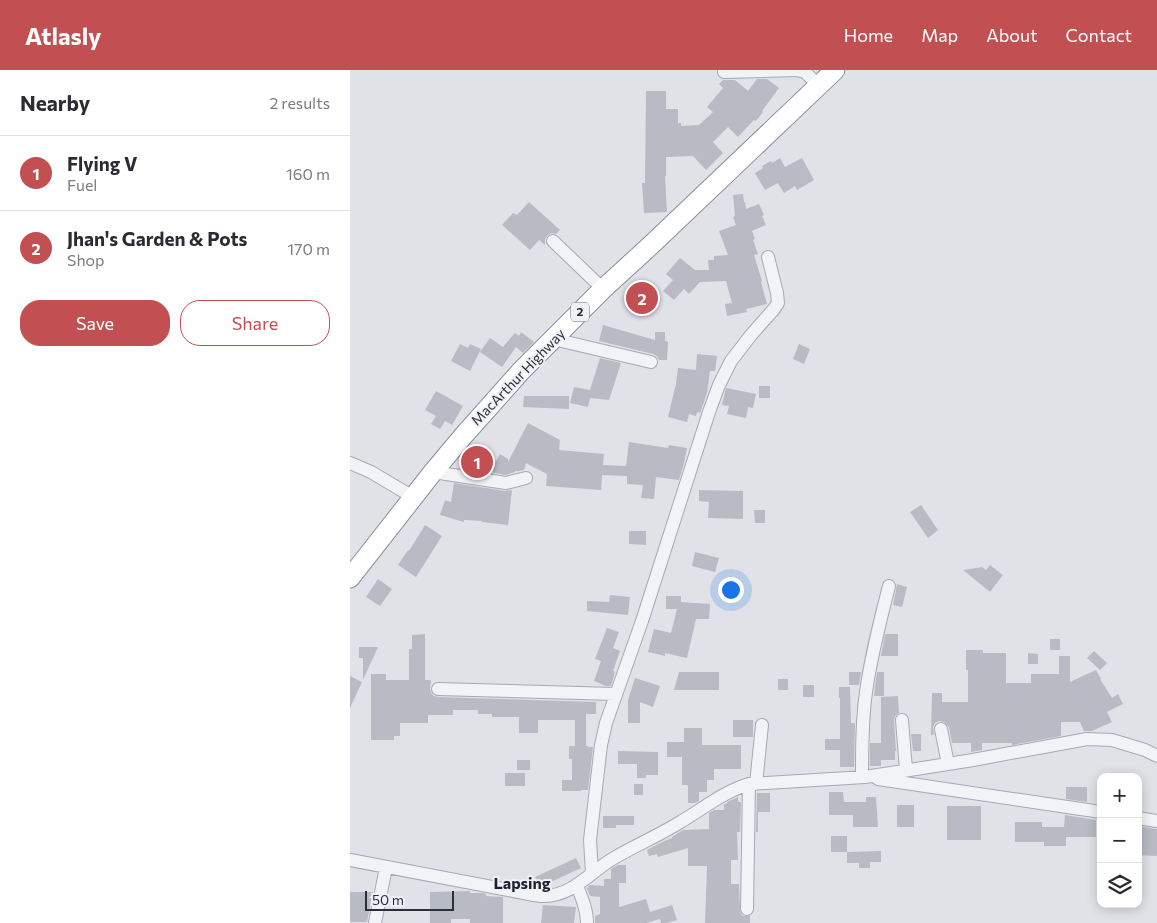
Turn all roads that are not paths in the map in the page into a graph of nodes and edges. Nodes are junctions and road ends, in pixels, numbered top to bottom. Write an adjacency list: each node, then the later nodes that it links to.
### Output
1 (797, 70): 3 (street); 4 (street)
2 (835, 70): 4 (highway, MacArthur Highway / 2)
3 (724, 72)
4 (819, 86): 7 (highway, MacArthur Highway / 2)
5 (553, 241): 7 (street)
6 (768, 257): 17 (street)
7 (603, 289): 8 (highway, MacArthur Highway / 2)
8 (553, 339): 9 (street); 11 (highway, MacArthur Highway / 2)
9 (651, 362)
10 (350, 463): 13 (street)
11 (433, 472): 12 (street); 13 (highway, MacArthur Highway / 2)
12 (526, 478)
13 (413, 497): 14 (highway, MacArthur Highway / 2)
14 (350, 578)
15 (889, 586): 24 (street)
16 (438, 690): 17 (street)
17 (615, 694): 31 (street)
18 (902, 720): 23 (street)
19 (762, 725): 25 (street)
20 (941, 729): 22 (street)
21 (1157, 756): 22 (street)
22 (948, 764): 23 (street)
23 (906, 770): 24 (street)
24 (864, 777): 25 (street); 26 (street)
25 (753, 784): 31 (street); 33 (street)
26 (1097, 811)
27 (1142, 819): 28 (street)
28 (1157, 821)
29 (350, 860): 30 (street)
30 (386, 867): 32 (street); 34 (street)
31 (592, 873): 32 (street)
32 (577, 886): 35 (street)
33 (747, 909)
34 (374, 923)
35 (587, 923)

